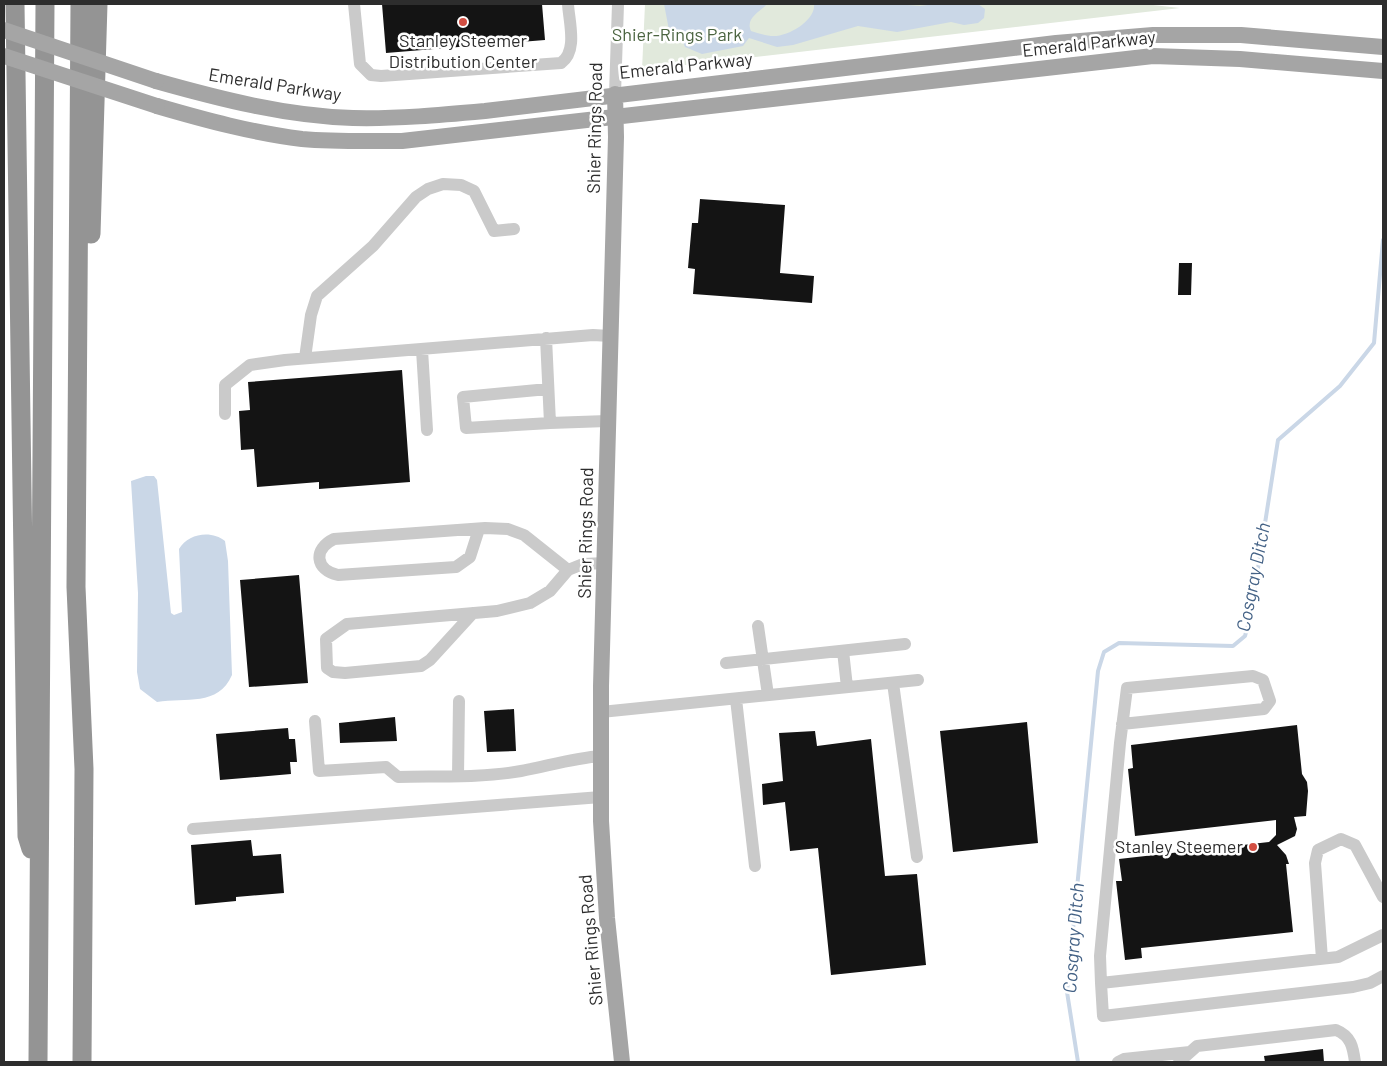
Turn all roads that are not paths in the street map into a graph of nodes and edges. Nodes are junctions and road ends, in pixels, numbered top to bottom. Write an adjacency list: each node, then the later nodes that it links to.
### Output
1 (15, 4): 49 (highway)
2 (45, 4): 49 (highway)
3 (80, 4): 19 (highway)
4 (98, 4): 19 (highway)
5 (354, 4): 6 (street)
6 (568, 4)
7 (618, 4): 12 (street, Shier Rings Road)
8 (4, 30): 12 (main road, Emerald Parkway, bridge)
9 (1383, 47): 12 (main road, Emerald Parkway)
10 (4, 56): 13 (main road, Emerald Parkway, bridge)
11 (1383, 71): 13 (main road, Emerald Parkway)
12 (615, 94): 13 (main road, Shier Rings Road)
13 (616, 118): 15 (main road, Shier Rings Road)
14 (514, 230): 18 (street)
15 (610, 336): 16 (street); 22 (main road, Shier Rings Road)
16 (546, 338): 17 (street); 20 (street)
17 (422, 350): 18 (street); 24 (street)
18 (305, 358): 21 (street)
19 (78, 387): 57 (highway)
20 (548, 389): 23 (street); 23 (street)
21 (225, 414)
22 (608, 421): 23 (street); 26 (main road, Shier Rings Road)
23 (550, 422)
24 (426, 430)
25 (479, 529): 25 (street); 27 (street)
26 (606, 563): 27 (street); 40 (main road, Shier Rings Road)
27 (568, 570): 28 (street)
28 (473, 613): 28 (street)
29 (758, 626): 32 (street)
30 (905, 644): 31 (street)
31 (843, 651): 32 (street); 36 (street)
32 (763, 661): 33 (street); 37 (street)
33 (726, 663)
34 (918, 680): 35 (street)
35 (892, 683): 36 (street); 47 (street)
36 (847, 688): 37 (street)
37 (768, 695): 38 (street)
38 (736, 698): 40 (street); 48 (street)
39 (459, 701): 44 (street)
40 (601, 712): 43 (main road, Shier Rings Road)
41 (315, 721): 44 (street)
42 (1122, 724): 42 (street); 54 (street)
43 (601, 756): 44 (street); 45 (main road, Shier Rings Road)
44 (458, 776)
45 (601, 797): 46 (street); 58 (main road, Shier Rings Road)
46 (193, 829)
47 (917, 856)
48 (755, 866)
49 (40, 877): 56 (highway)
50 (1383, 897): 52 (street)
51 (1383, 935): 52 (street)
52 (1322, 958): 54 (street)
53 (1383, 976): 54 (street)
54 (1100, 983)
55 (1190, 1052): 59 (street); 60 (street); 61 (street)
56 (38, 1062)
57 (82, 1062)
58 (622, 1062)
59 (1118, 1062)
60 (1180, 1062)
61 (1354, 1062)

